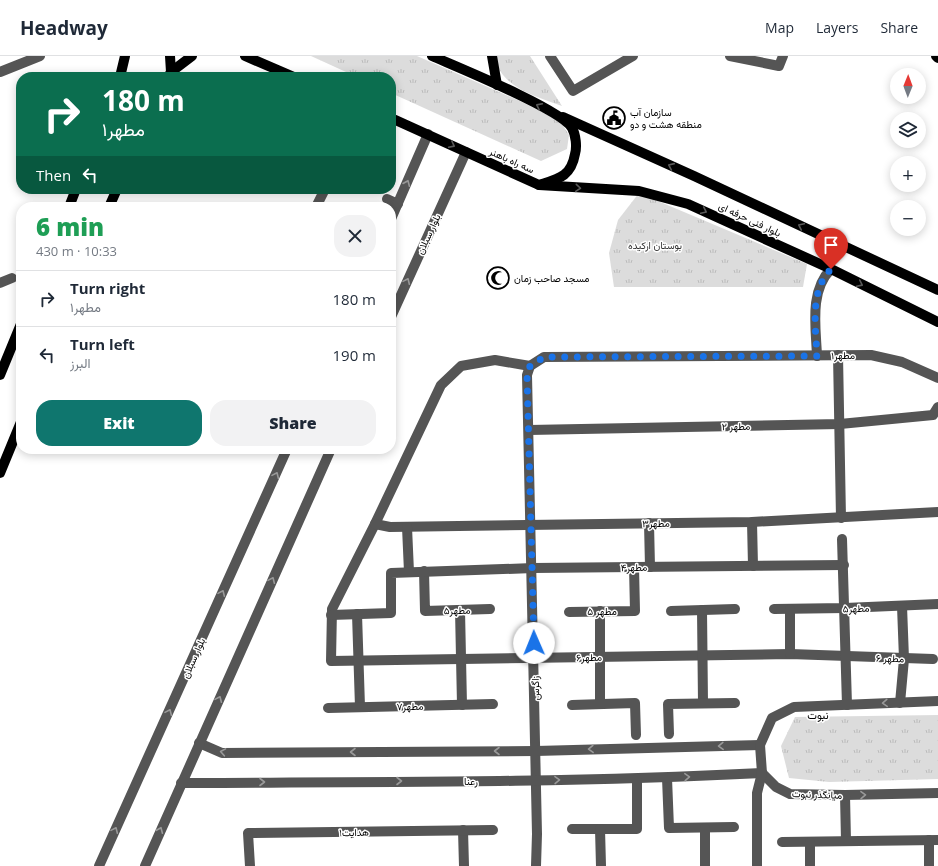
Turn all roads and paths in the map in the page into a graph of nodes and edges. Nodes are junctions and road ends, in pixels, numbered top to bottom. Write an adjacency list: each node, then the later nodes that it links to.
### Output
1 (40, 56): 14 (street)
2 (125, 56): 15 (main road)
3 (170, 56): 16 (main road)
4 (192, 56): 17 (main road)
5 (245, 56): 18 (main road)
6 (432, 56): 19 (main road, سه راه باهنر)
7 (492, 56): 19 (main road)
8 (550, 56): 9 (street)
9 (633, 56)
10 (730, 56): 11 (street)
11 (783, 56)
12 (936, 56): 13 (main road)
13 (938, 58)
14 (0, 72)
15 (121, 72)
16 (170, 72)
17 (173, 72)
18 (282, 72)
19 (497, 85): 20 (main road, سه راه باهنر, one-way to 19)
20 (563, 117): 24 (main road, سه راه باهنر); 32 (main road, بلوار فنی حرفه ای, one-way to 20)
21 (396, 120): 22 (main road, سه راه باهنر)
22 (428, 134): 23 (main road, سه راه باهنر, one-way to 23); 27 (street, one-way to 22)
23 (466, 152): 24 (main road, سه راه باهنر); 33 (street, بلوار سبلان, one-way to 23)
24 (539, 185): 29 (main road, بلوار فنی حرفه ای, one-way to 29)
25 (387, 199): 26 (street)
26 (394, 202)
27 (398, 204): 28 (street)
28 (396, 208)
29 (831, 269): 34 (main road, بلوار فنی حرفه ای, one-way to 34); 37 (street)
30 (12, 278): 31 (street)
31 (0, 283)
32 (938, 290)
33 (396, 306)
34 (938, 322)
35 (16, 336): 39 (main road)
36 (838, 355): 37 (street, مطهر۱); 40 (street, مطهر۱); 42 (street)
37 (817, 356): 38 (street, مطهر۱)
38 (530, 366): 43 (street, زاگرس); 52 (street)
39 (0, 375)
40 (938, 378)
41 (938, 407): 42 (street, مطهر ۲)
42 (840, 424): 43 (street, مطهر ۲); 49 (street)
43 (529, 430): 53 (street, زاگرس)
44 (16, 434): 47 (main road)
45 (285, 454): 120 (street, بلوار سبلان, one-way to 45)
46 (329, 454): 99 (street, one-way to 46)
47 (0, 473)
48 (938, 512): 49 (street, مطهر۳)
49 (842, 518): 50 (street, مطهر۳)
50 (752, 522): 51 (street, مطهر۳); 57 (street)
51 (649, 523): 53 (street, مطهر۳); 59 (street)
52 (375, 524): 54 (street, مطهر۳); 76 (street)
53 (532, 525): 54 (street, مطهر۳); 60 (street, زاگرس)
54 (407, 527): 62 (street)
55 (842, 539): 56 (street)
56 (844, 564): 57 (street, مطهر۴); 66 (street)
57 (753, 566): 59 (street, مطهر۴)
58 (634, 567): 59 (street, مطهر۴); 60 (street, مطهر۴); 72 (street, مطهر ۵)
59 (650, 567)
60 (533, 568): 61 (street, مطهر۴); 81 (street, زاگرس)
61 (424, 571): 62 (street, مطهر۴); 69 (street, مطهر۵)
62 (409, 572): 75 (street, مطهر۴)
63 (938, 604): 64 (street, مطهر۵)
64 (902, 606): 66 (street, مطهر۵); 84 (street)
65 (790, 608): 66 (street, مطهر۵); 68 (street, مطهر۵); 77 (street)
66 (845, 608): 79 (street)
67 (735, 609): 71 (street)
68 (774, 609)
69 (460, 610): 70 (street, مطهر۵); 83 (street)
70 (490, 610)
71 (702, 610): 73 (street); 78 (street)
72 (600, 611): 74 (street, مطهر ۵); 80 (street)
73 (671, 611)
74 (569, 612)
75 (357, 614): 76 (street); 85 (street)
76 (331, 615): 85 (street, مطهر۶)
77 (790, 654): 78 (street, مطهر۶); 79 (street, مطهر۶)
78 (702, 656): 80 (street, مطهر۶); 89 (street)
79 (847, 656): 84 (street, مطهر ۶); 94 (street)
80 (600, 657): 81 (street, مطهر۶); 88 (street)
81 (534, 658): 83 (street, مطهر۶); 101 (street, زاگرس)
82 (933, 658): 84 (street, مطهر ۶)
83 (462, 659): 85 (street, مطهر۶); 93 (street)
84 (904, 659): 87 (street)
85 (358, 661): 95 (street)
86 (938, 701): 87 (street)
87 (900, 702): 94 (street, one-way to 94)
88 (600, 703): 92 (street); 98 (street)
89 (703, 703): 90 (street); 97 (street)
90 (735, 703)
91 (493, 704): 93 (street, مطهر۷)
92 (572, 704)
93 (462, 705): 95 (street, مطهر۷)
94 (848, 705): 100 (street)
95 (360, 707): 96 (street, مطهر۷)
96 (328, 708)
97 (669, 734)
98 (636, 735)
99 (199, 743): 101 (street, one-way to 99); 106 (street)
100 (760, 745): 101 (street, one-way to 101); 102 (street)
101 (536, 751): 105 (street, زاگرس)
102 (762, 773): 104 (street, رعنا, one-way to 102); 108 (street, میانگذر نبوت); 126 (street)
103 (636, 778): 104 (street, رعنا); 105 (street, رعنا, one-way to 103); 112 (street)
104 (667, 778): 110 (street)
105 (536, 780): 106 (street, رعنا, one-way to 105); 123 (street, زاگرس)
106 (181, 783): 119 (street, one-way to 106)
107 (938, 794): 108 (street, میانگذر نبوت, one-way to 107)
108 (845, 795): 116 (street)
109 (734, 827): 110 (street)
110 (705, 828): 125 (street)
111 (572, 829): 112 (street)
112 (600, 829): 124 (street)
113 (463, 830): 114 (street, هدایت۱); 121 (street, هدایت۱); 122 (street)
114 (493, 830)
115 (933, 840): 116 (street); 128 (street)
116 (846, 841): 118 (street)
117 (782, 842): 118 (street)
118 (810, 842): 127 (street)
119 (148, 865)
120 (99, 866)
121 (250, 866)
122 (464, 866)
123 (536, 866)
124 (601, 866)
125 (705, 866)
126 (757, 866)
127 (810, 866)
128 (929, 866)

